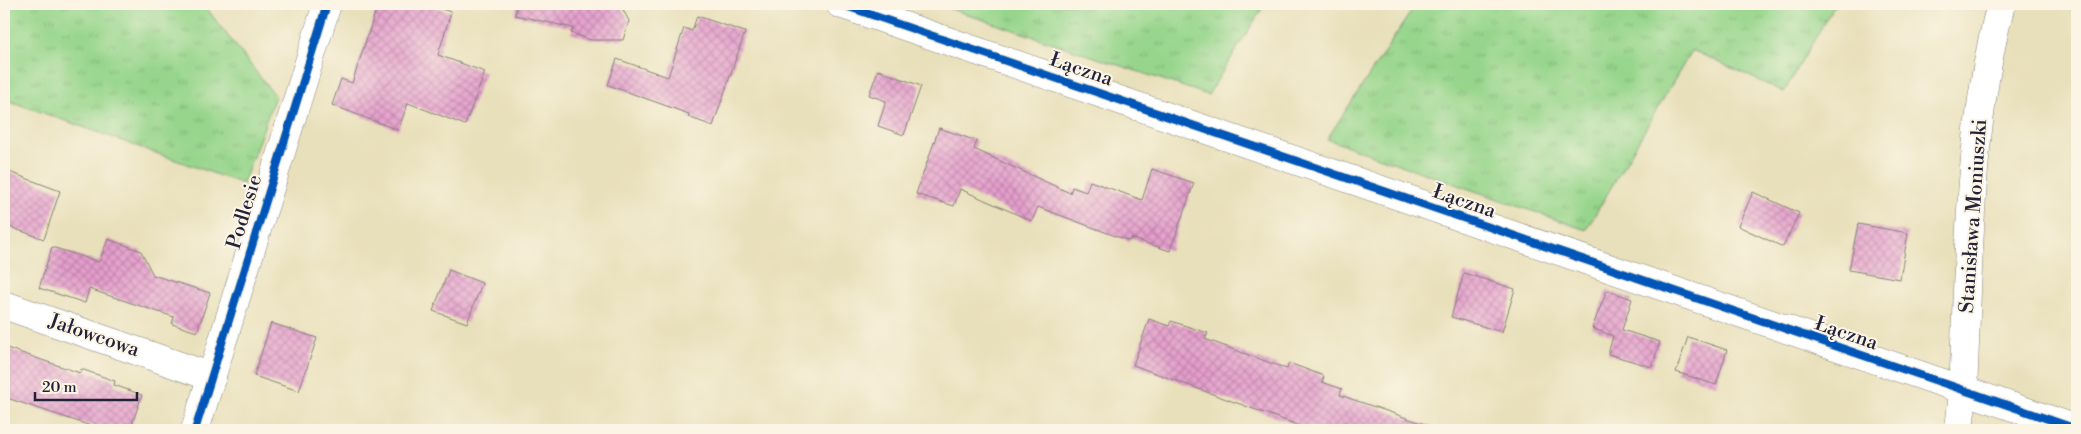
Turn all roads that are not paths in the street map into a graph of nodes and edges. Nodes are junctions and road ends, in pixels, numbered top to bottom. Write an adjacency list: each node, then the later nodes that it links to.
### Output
1 (327, 4): 5 (street, Podlesie)
2 (840, 4): 6 (street, Łączna)
3 (2001, 4): 6 (street, Stanisława Moniuszki)
4 (4, 304): 5 (street, Jałowcowa)
5 (212, 377): 8 (street, Podlesie)
6 (1963, 392): 7 (street, Łączna); 9 (street, Stanisława Moniuszki)
7 (2077, 429)
8 (195, 430)
9 (1959, 430)

